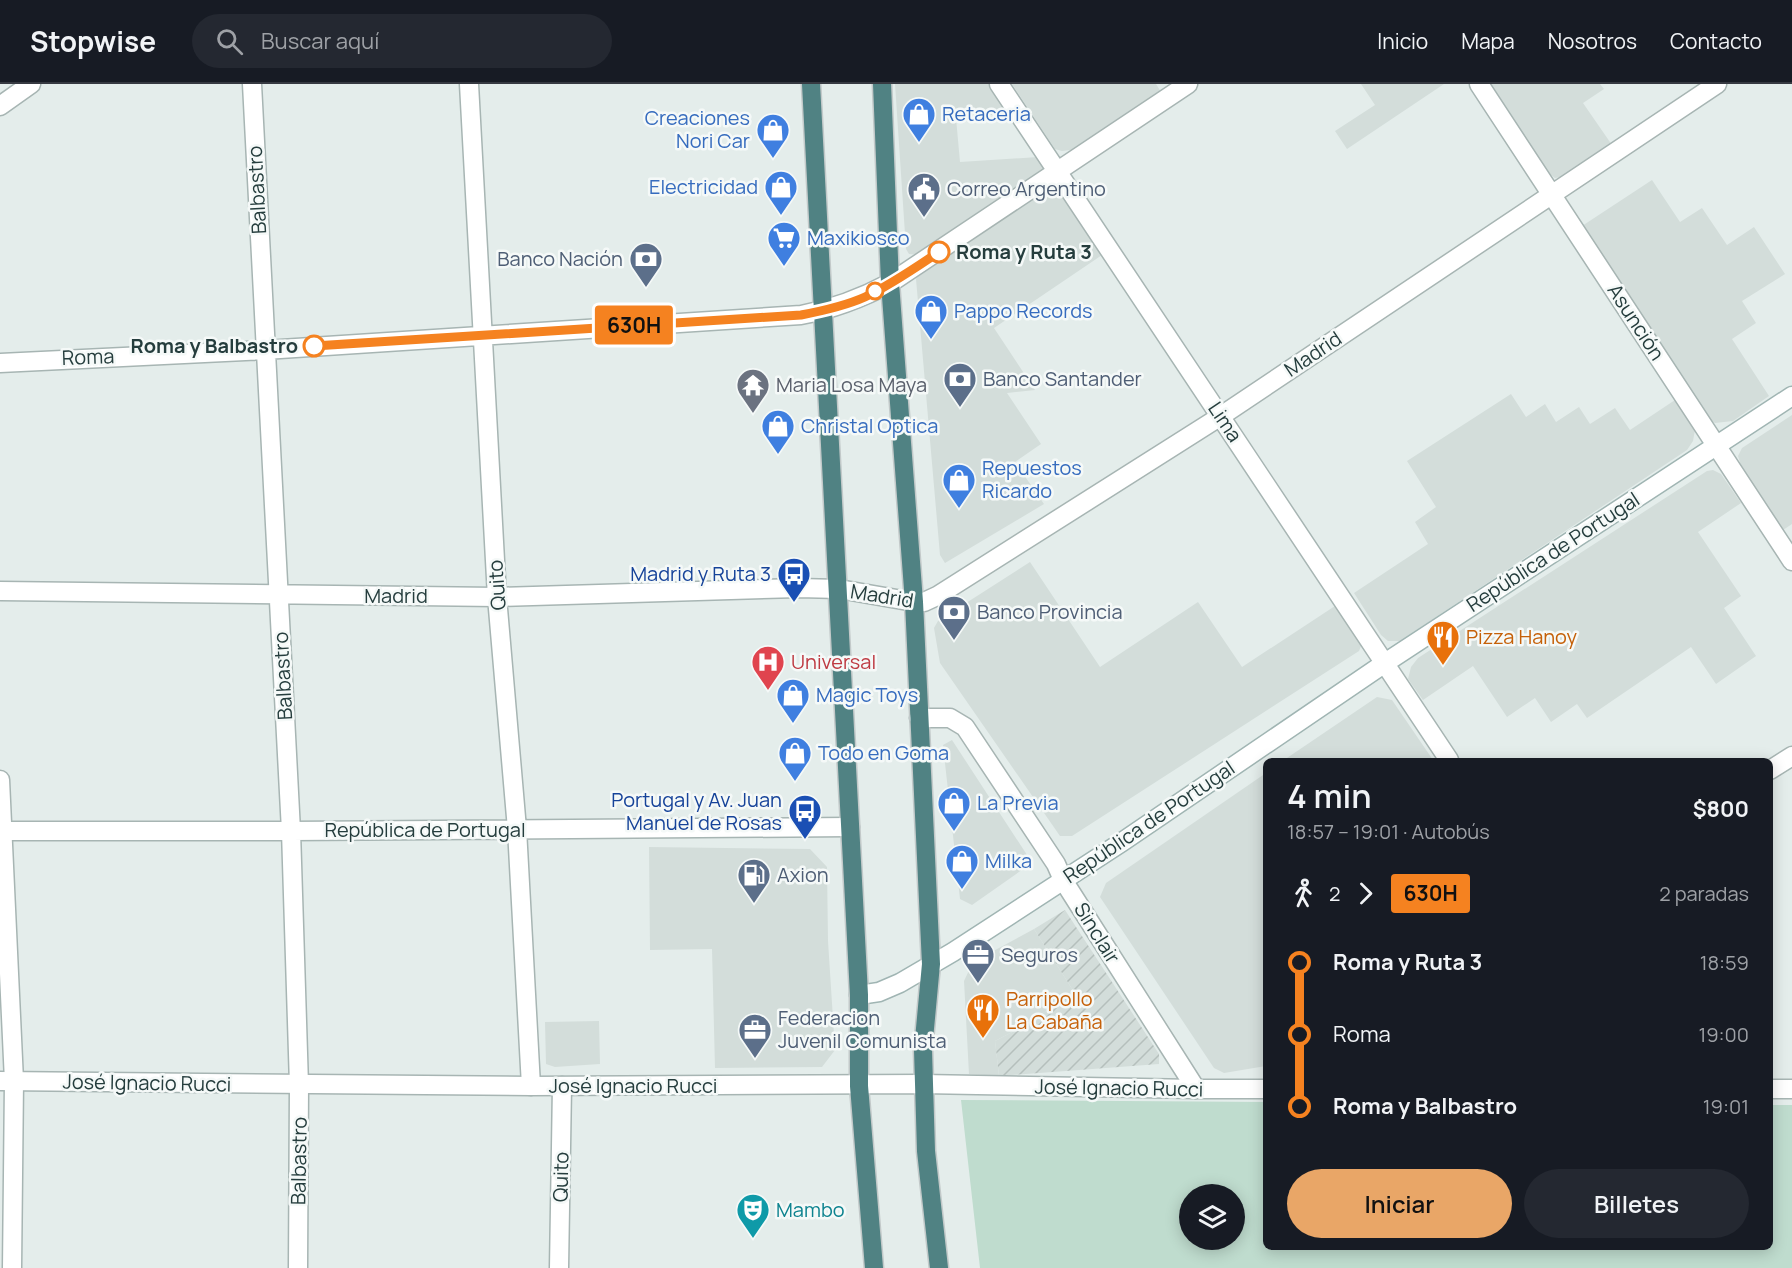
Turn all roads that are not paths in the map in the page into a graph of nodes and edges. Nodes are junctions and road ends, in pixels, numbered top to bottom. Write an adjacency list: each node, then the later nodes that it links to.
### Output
1 (31, 84): 10 (street)
2 (252, 84): 16 (street, Balbastro)
3 (469, 84): 15 (street, Quito)
4 (812, 84): 14 (highway)
5 (882, 84): 13 (highway)
6 (999, 84): 11 (street, Lima)
7 (1188, 84): 11 (street, Roma)
8 (1479, 84): 12 (street, Asunción)
9 (1717, 84): 12 (street, Madrid)
10 (0, 106)
11 (1057, 172): 13 (street, Roma); 19 (street, Lima)
12 (1552, 194): 19 (street, Madrid); 20 (street, Asunción)
13 (890, 283): 14 (street, Roma); 26 (highway)
14 (824, 311): 15 (street, Roma); 22 (highway)
15 (483, 334): 16 (street, Roma); 25 (street, Quito)
16 (265, 350): 17 (street, Roma); 24 (street, Balbastro)
17 (0, 363)
18 (1792, 396): 20 (street, República de Portugal)
19 (1221, 416): 26 (street, Madrid); 27 (street, Lima)
20 (1716, 445): 21 (street, Asunción); 27 (street, República de Portugal)
21 (1792, 561)
22 (839, 589): 25 (street, Madrid); 26 (street, Madrid); 33 (highway)
23 (0, 591): 24 (street, Madrid)
24 (279, 595): 25 (street, Madrid); 36 (street, Balbastro)
25 (497, 597): 34 (street, Quito)
26 (914, 602): 28 (highway)
27 (1385, 663): 30 (street, Lima); 37 (street, República de Portugal)
28 (919, 718): 37 (street, Sinclair); 38 (highway)
29 (1792, 756): 31 (street)
30 (1448, 758)
31 (1773, 768)
32 (0, 780): 35 (street)
33 (850, 827): 34 (street, República de Portugal); 39 (highway)
34 (517, 829): 36 (street, República de Portugal); 43 (street, Quito)
35 (1, 831): 36 (street, República de Portugal); 40 (street)
36 (291, 831): 42 (street, Balbastro)
37 (1063, 880): 38 (street, República de Portugal); 46 (street, Sinclair)
38 (931, 964): 39 (street, República de Portugal); 41 (highway)
39 (859, 995): 45 (highway)
40 (7, 1081): 42 (street, José Ignacio Rucci); 50 (street)
41 (923, 1084): 45 (street, José Ignacio Rucci); 46 (street, José Ignacio Rucci); 54 (highway)
42 (299, 1085): 43 (street, José Ignacio Rucci); 51 (street, Balbastro)
43 (531, 1086): 44 (street, José Ignacio Rucci)
44 (562, 1086): 45 (street, José Ignacio Rucci); 52 (street, Quito)
45 (860, 1086): 53 (highway)
46 (1196, 1089): 47 (street, José Ignacio Rucci)
47 (1263, 1089)
48 (1773, 1089): 49 (street)
49 (1792, 1089)
50 (12, 1268)
51 (298, 1268)
52 (559, 1268)
53 (874, 1268)
54 (939, 1268)

